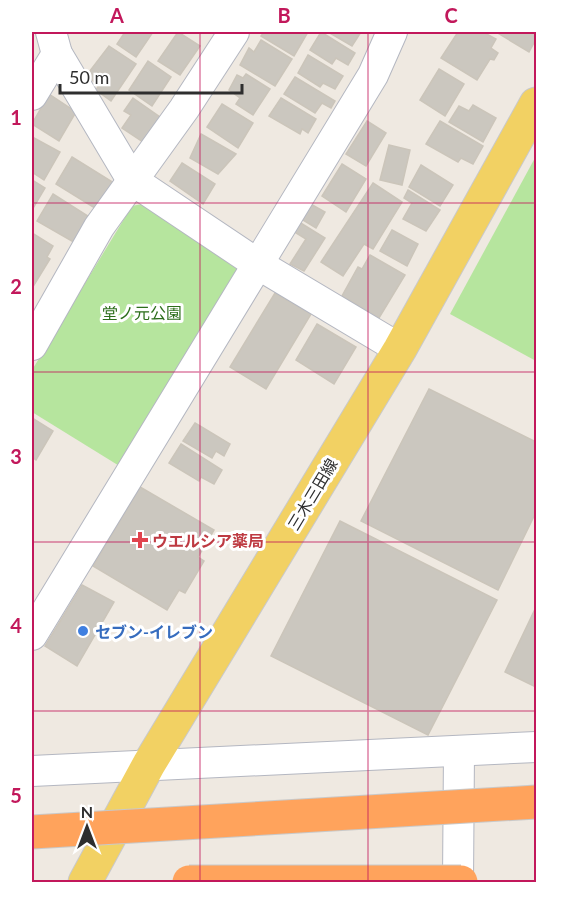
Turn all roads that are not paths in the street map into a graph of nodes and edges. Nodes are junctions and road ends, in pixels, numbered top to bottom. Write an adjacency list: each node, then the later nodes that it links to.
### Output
1 (234, 32): 6 (street)
2 (392, 32): 7 (street)
3 (54, 43): 4 (street); 6 (street)
4 (32, 95)
5 (537, 104): 9 (main road, 三木三田線)
6 (132, 180): 7 (street); 8 (street)
7 (256, 263): 9 (street); 10 (street)
8 (32, 345)
9 (400, 349): 13 (main road, 三木三田線)
10 (32, 635)
11 (537, 747): 12 (street)
12 (459, 751): 13 (street); 21 (street)
13 (149, 764): 14 (street); 19 (main road, 三木三田線)
14 (32, 771)
15 (537, 802): 17 (highway, bridge)
16 (537, 822): 17 (highway, bridge)
17 (199, 823): 18 (highway, bridge)
18 (32, 832)
19 (85, 882)
20 (189, 882): 21 (highway, bridge)
21 (460, 882)

